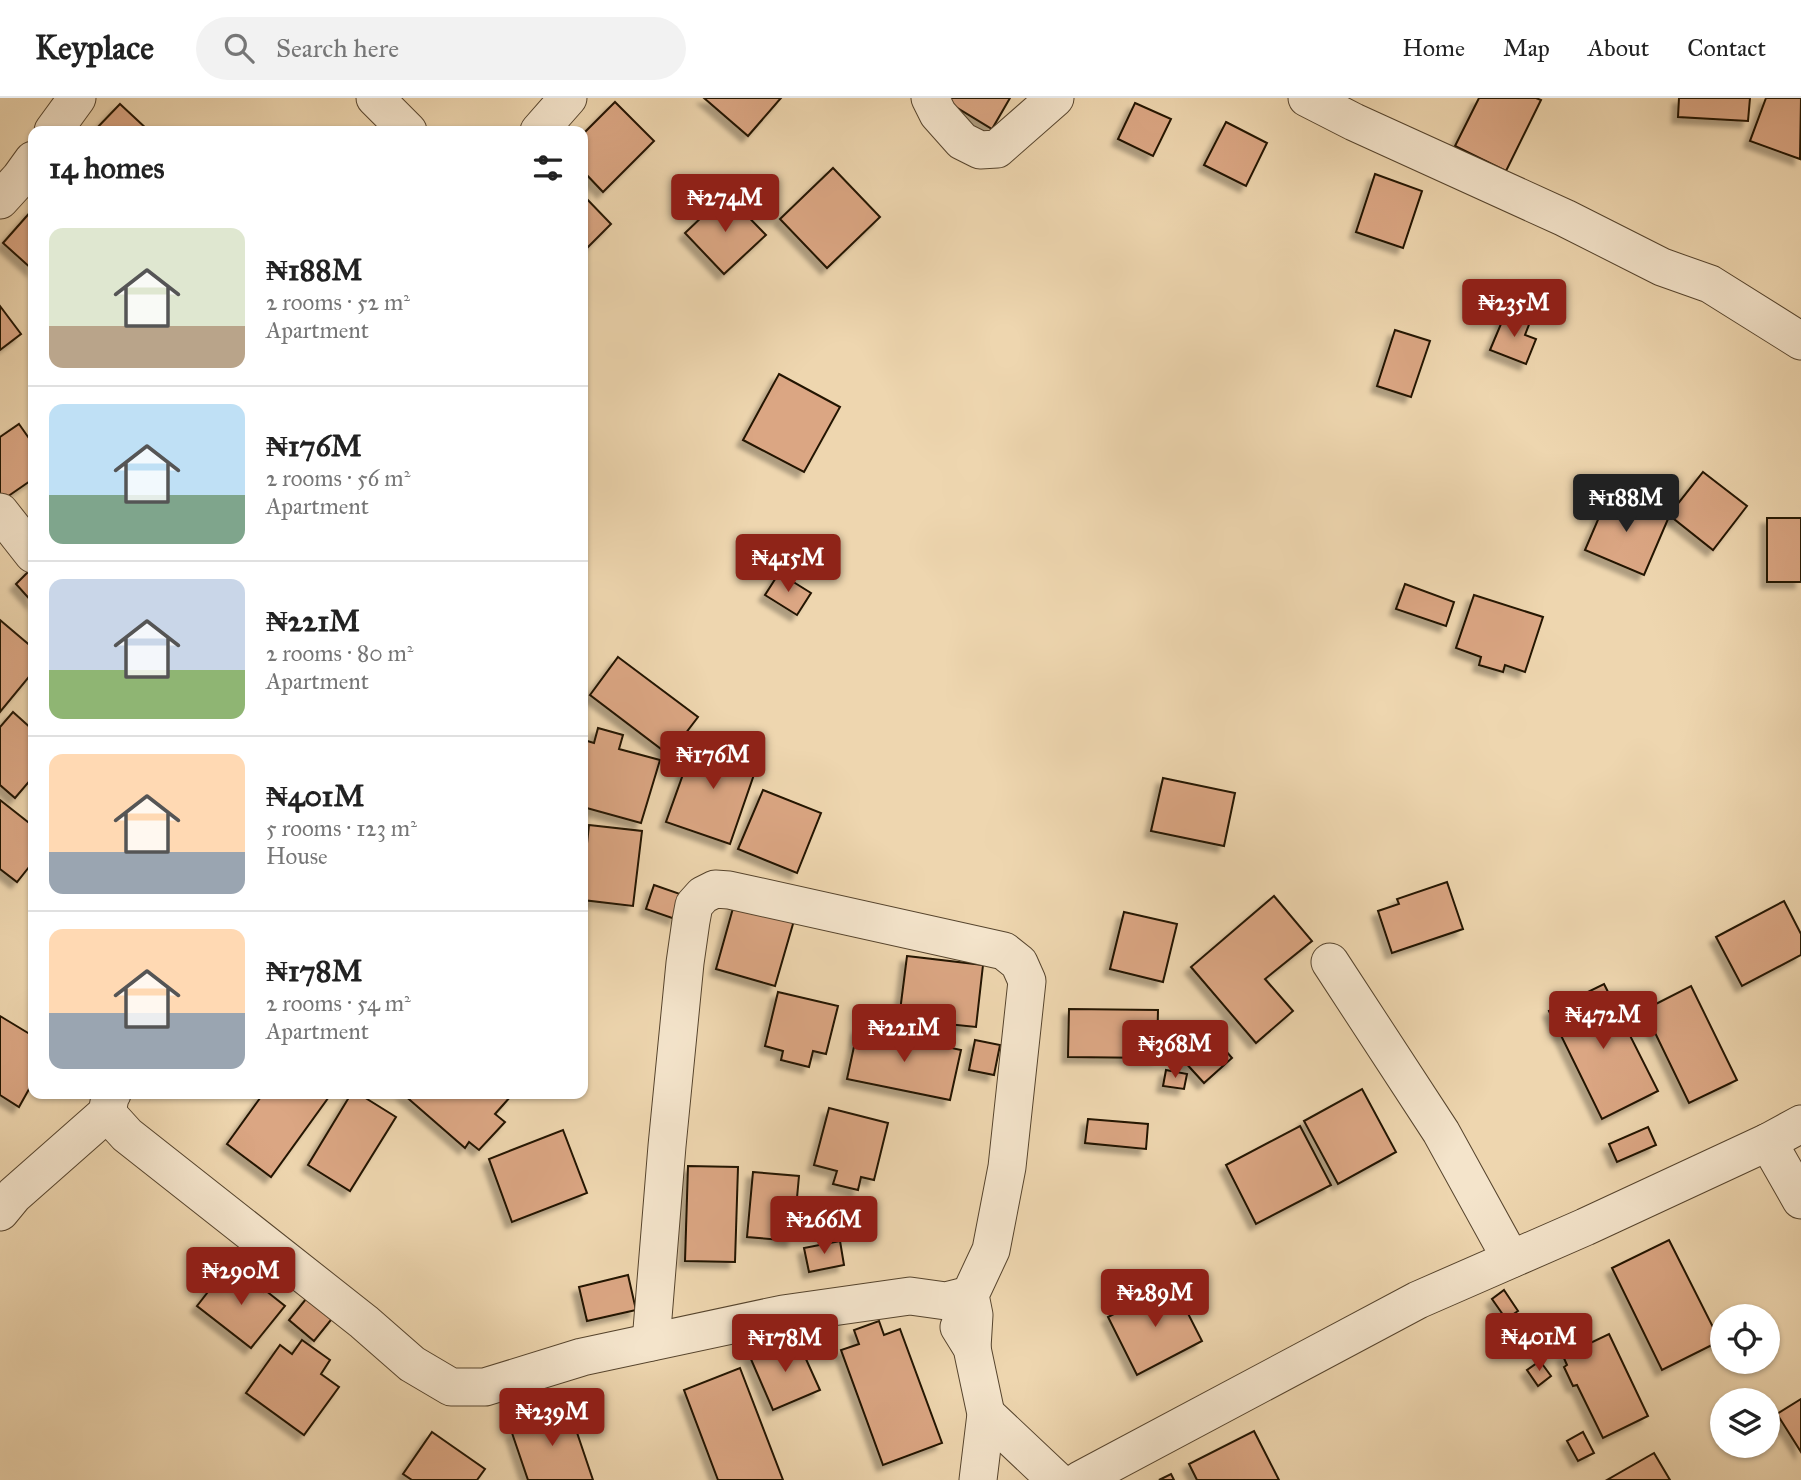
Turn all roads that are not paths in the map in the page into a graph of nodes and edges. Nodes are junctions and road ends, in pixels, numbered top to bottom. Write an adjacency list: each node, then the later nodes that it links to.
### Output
1 (77, 98): 7 (street)
2 (374, 98): 8 (street)
3 (568, 98): 9 (street)
4 (930, 98): 5 (street)
5 (1055, 98)
6 (1307, 98): 12 (street)
7 (57, 126)
8 (403, 126)
9 (543, 126)
10 (28, 167): 11 (street)
11 (0, 200)
12 (1801, 341)
13 (0, 512): 14 (street)
14 (28, 548)
15 (1330, 962): 21 (street)
16 (109, 1103): 20 (street); 23 (street)
17 (1801, 1124): 18 (street)
18 (1768, 1142): 19 (street); 21 (street)
19 (1801, 1200)
20 (0, 1212)
21 (1511, 1259): 27 (street)
22 (958, 1298): 23 (street); 23 (street); 24 (street)
23 (651, 1342)
24 (986, 1414): 25 (street); 26 (street)
25 (978, 1480)
26 (1056, 1480)
27 (1080, 1480)

